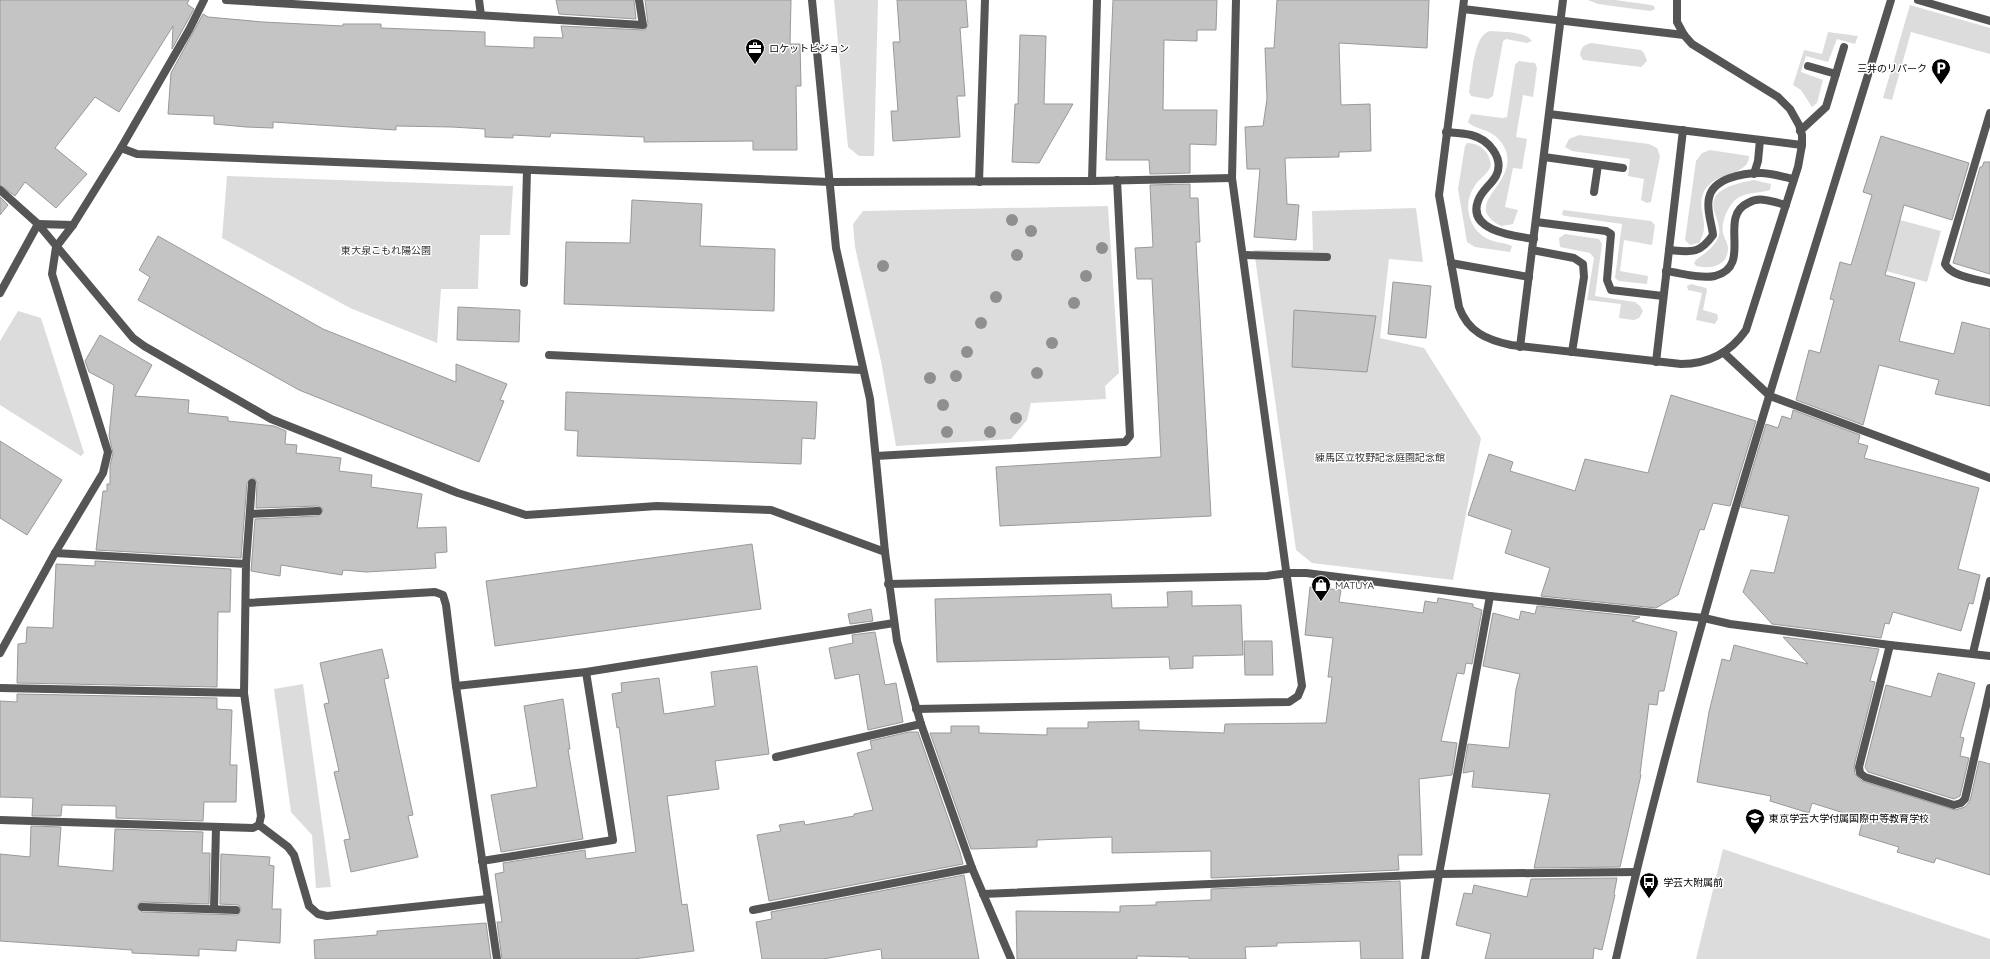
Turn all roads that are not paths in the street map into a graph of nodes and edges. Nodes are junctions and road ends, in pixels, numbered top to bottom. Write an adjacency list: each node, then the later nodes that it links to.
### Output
1 (204, 0): 29 (street)
2 (226, 0): 15 (street)
3 (479, 0): 15 (street)
4 (640, 0): 15 (street)
5 (812, 0): 39 (street)
6 (985, 0): 40 (street)
7 (1097, 0): 38 (street)
8 (1236, 0): 35 (street)
9 (1464, 0): 14 (street)
10 (1563, 0): 16 (street)
11 (1677, 0): 18 (street)
12 (1891, 0): 66 (street)
13 (1918, 0): 17 (street)
14 (1463, 9): 16 (street); 26 (street)
15 (481, 15)
16 (1561, 21): 18 (street); 23 (street)
17 (1990, 21)
18 (1684, 35): 25 (street)
19 (1844, 47): 21 (street)
20 (1808, 66): 21 (street)
21 (1836, 74): 25 (street)
22 (1990, 113): 57 (street)
23 (1549, 114): 24 (street); 30 (street)
24 (1683, 130): 27 (street); 50 (street)
25 (1800, 131): 28 (street)
26 (1446, 132): 47 (street); 53 (street)
27 (1760, 140): 28 (street); 34 (street)
28 (1802, 145): 36 (street)
29 (122, 148): 33 (street); 46 (street)
30 (1544, 157): 31 (street); 44 (street)
31 (1598, 165): 32 (street); 42 (street)
32 (1623, 168)
33 (527, 170): 39 (street); 56 (street)
34 (1754, 174): 36 (street); 50 (street)
35 (1232, 178): 37 (street); 51 (street)
36 (1794, 179): 43 (street)
37 (1117, 180): 38 (street); 67 (street)
38 (1092, 181): 40 (street)
39 (830, 182): 40 (street); 65 (street)
40 (979, 182)
41 (0, 190): 45 (street)
42 (1594, 192)
43 (1786, 205): 54 (street); 62 (street)
44 (1536, 222): 47 (street); 59 (street)
45 (38, 224): 46 (street); 48 (street); 58 (street)
46 (73, 224): 48 (street)
47 (1534, 239): 49 (street)
48 (56, 247): 72 (street); 73 (street)
49 (1532, 250): 55 (street); 61 (street)
50 (1669, 250): 54 (street)
51 (1243, 255): 52 (street); 75 (street)
52 (1327, 257)
53 (1450, 263): 55 (street); 60 (street)
54 (1666, 272): 59 (street)
55 (1529, 277): 60 (street)
56 (524, 283)
57 (1990, 283)
58 (0, 293)
59 (1663, 296): 64 (street)
60 (1520, 347): 61 (street)
61 (1572, 352): 64 (street)
62 (1724, 352): 64 (street); 66 (street)
63 (549, 355): 65 (street)
64 (1656, 362)
65 (862, 370): 67 (street)
66 (1770, 396): 68 (street); 80 (street)
67 (876, 456): 72 (street)
68 (1990, 478)
69 (252, 482): 71 (street)
70 (318, 511): 71 (street)
71 (250, 514): 74 (street)
72 (885, 552): 77 (street)
73 (55, 553): 74 (street); 83 (street)
74 (246, 564): 79 (street)
75 (1288, 573): 77 (street); 78 (street); 91 (street)
76 (1990, 581): 84 (street)
77 (888, 584): 81 (street)
78 (1490, 596): 80 (street); 100 (street)
79 (247, 603): 87 (street); 90 (street)
80 (1704, 618): 82 (street); 99 (street)
81 (894, 623): 86 (street); 91 (street)
82 (1890, 645): 84 (street); 89 (street)
83 (0, 654)
84 (1973, 654): 85 (street)
85 (1990, 656)
86 (586, 672): 87 (street); 97 (street)
87 (456, 686): 97 (street)
88 (0, 688): 90 (street)
89 (1990, 688)
90 (244, 693): 95 (street)
91 (916, 709): 92 (street)
92 (921, 724): 93 (street); 98 (street)
93 (776, 756)
94 (0, 820): 96 (street)
95 (259, 825): 96 (street); 102 (street)
96 (216, 827): 104 (street)
97 (482, 861): 102 (street)
98 (972, 868): 101 (street); 106 (street)
99 (1636, 872): 100 (street); 110 (street)
100 (1439, 874): 101 (street); 109 (street)
101 (983, 894): 108 (street)
102 (488, 899): 107 (street)
103 (142, 907): 104 (street)
104 (214, 909): 105 (street)
105 (236, 910)
106 (753, 910)
107 (497, 959)
108 (1011, 959)
109 (1425, 959)
110 (1616, 959)

